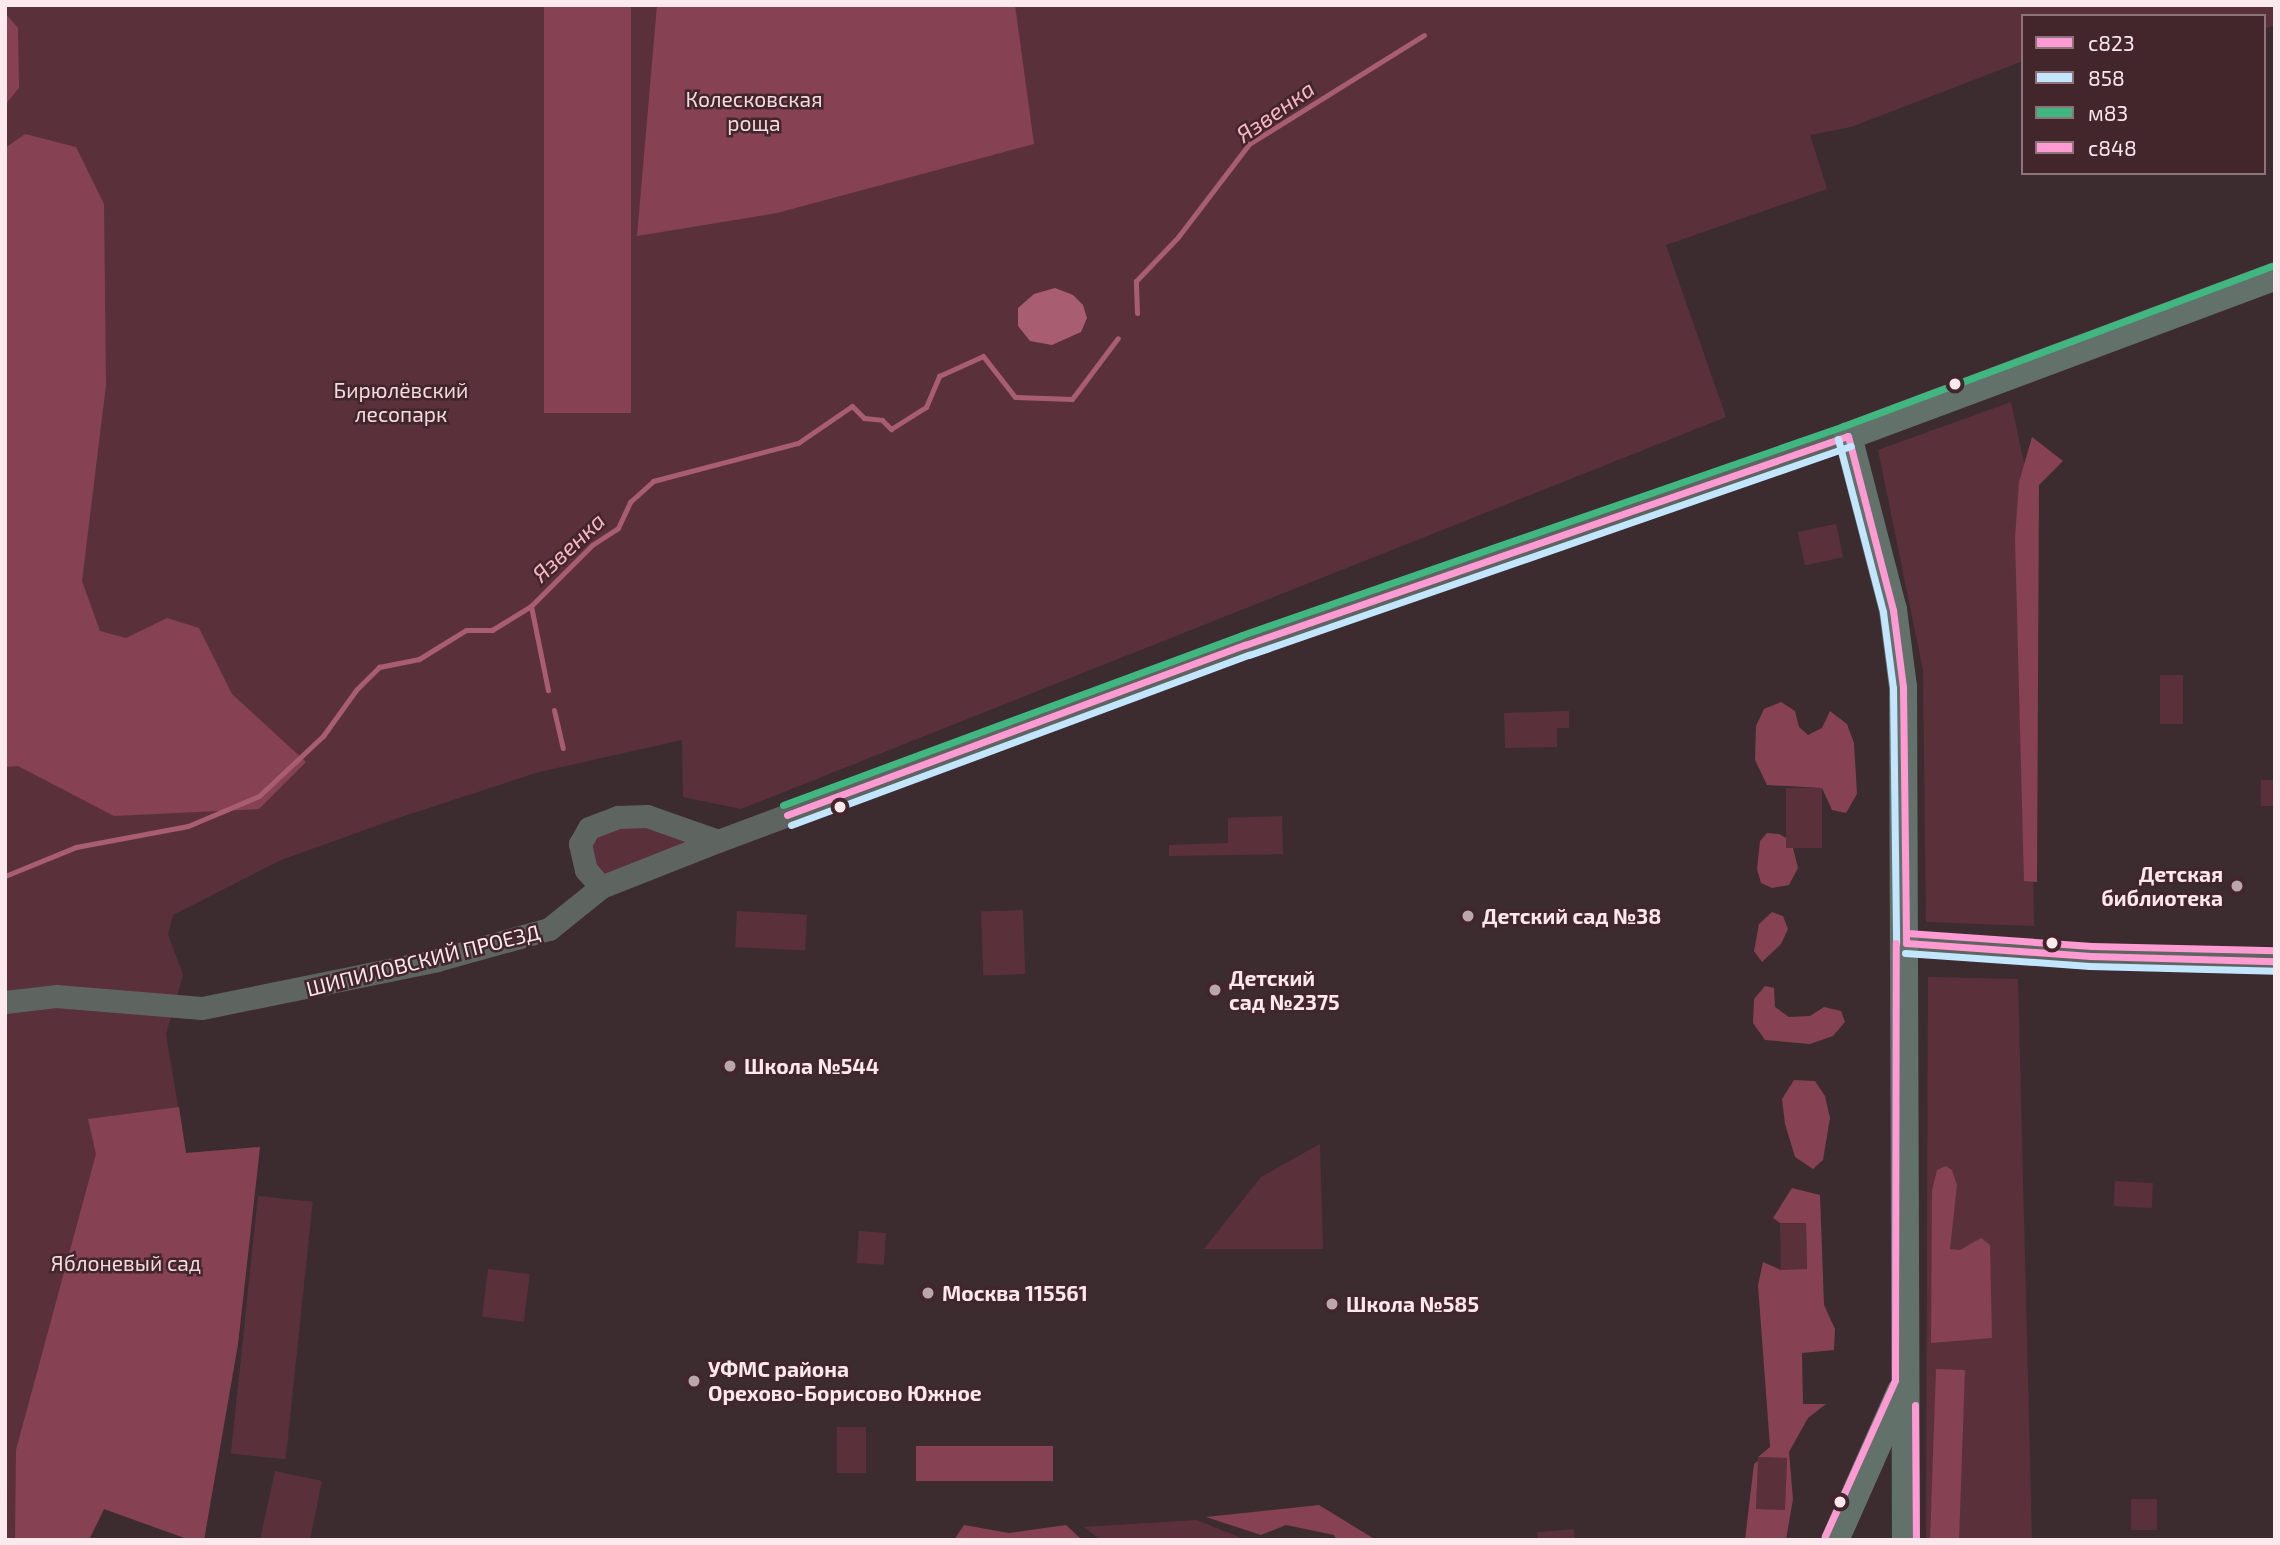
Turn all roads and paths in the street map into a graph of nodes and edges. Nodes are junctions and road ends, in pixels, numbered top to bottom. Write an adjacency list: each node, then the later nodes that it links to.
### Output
1 (2275, 276): 2 (main road, ШИПИЛОВСКИЙ ПРОЕЗД)
2 (1848, 436): 3 (street, ШИПИЛОВСКИЙ ПРОЕЗД); 5 (main road)
3 (718, 841): 4 (street, ШИПИЛОВСКИЙ ПРОЕЗД); 4 (street)
4 (601, 887): 7 (street, ШИПИЛОВСКИЙ ПРОЕЗД)
5 (1906, 943): 6 (street); 8 (main road)
6 (2275, 961)
7 (5, 1002)
8 (1905, 1382): 9 (main road); 10 (main road)
9 (1835, 1540)
10 (1906, 1540)

